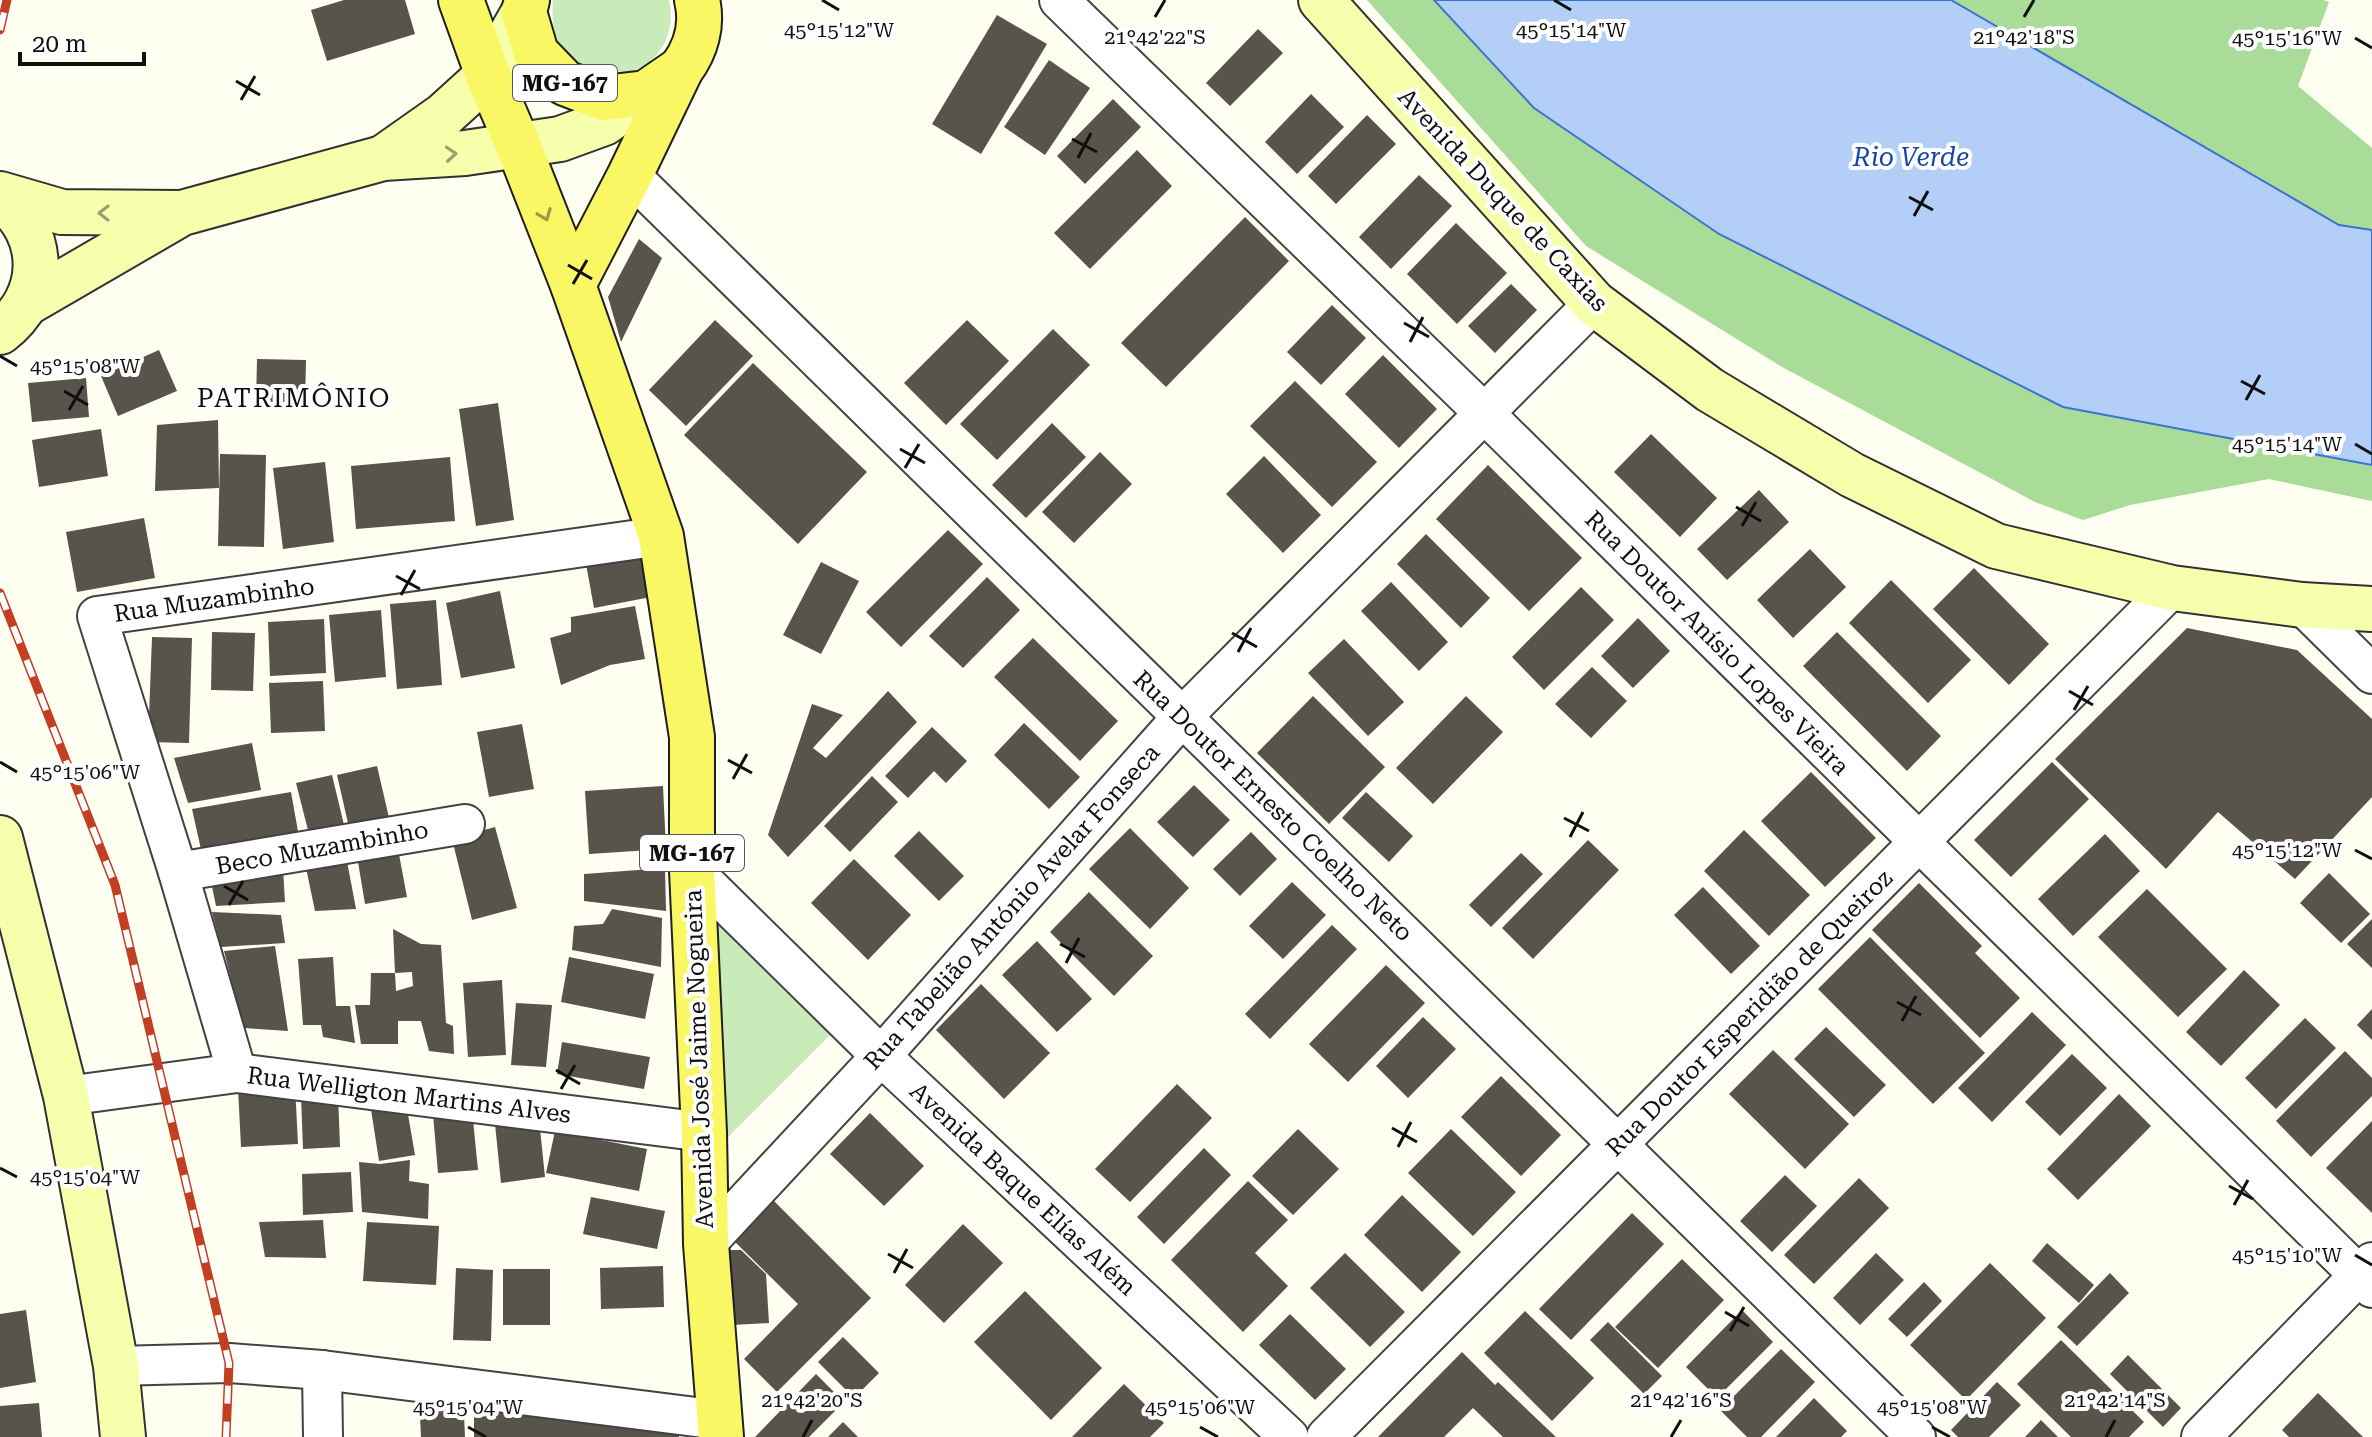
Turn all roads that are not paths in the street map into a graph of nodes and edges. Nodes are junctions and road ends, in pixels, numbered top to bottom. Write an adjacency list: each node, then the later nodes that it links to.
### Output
1 (461, 0): 6 (main road, Avenida José Jaime Nogueira / MG-167)
2 (1059, 0): 16 (street, Rua Doutor Anísio Lopes Vieira)
3 (1321, 0): 14 (street, Avenida Duque de Caxias)
4 (701, 3): 7 (main road)
5 (522, 4): 6 (street); 7 (main road, MG-167)
6 (488, 75): 8 (main road, Avenida José Jaime Nogueira / MG-167); 9 (street)
7 (663, 81): 8 (street); 10 (main road)
8 (518, 145): 9 (street, one-way to 8); 13 (main road, Avenida José Jaime Nogueira / MG-167, one-way to 13)
9 (383, 158): 12 (street)
10 (630, 175): 13 (main road); 22 (street, Rua Doutor Ernesto Coelho Neto)
11 (0, 196): 12 (street, one-way to 11); 15 (street)
12 (182, 213): 15 (street)
13 (573, 285): 17 (main road, Avenida José Jaime Nogueira / MG-167)
14 (1594, 303): 16 (street, Rua Tabelião António Avelar Fonseca); 18 (street, Avenida Duque de Caxias)
15 (14, 318)
16 (1484, 413): 22 (street, Rua Tabelião António Avelar Fonseca); 25 (street, Rua Doutor Anísio Lopes Vieira)
17 (661, 536): 26 (main road, Avenida José Jaime Nogueira / MG-167); 27 (street, Rua Muzambinho)
18 (2172, 588): 19 (street, Avenida Duque de Caxias); 25 (street, Rua Doutor Esperidião de Queiroz)
19 (2302, 605): 20 (street, Avenida Duque de Caxias); 21 (street)
20 (2372, 609)
21 (2372, 674)
22 (1182, 717): 28 (street, Rua Tabelião António Avelar Fonseca); 32 (street, Rua Doutor Ernesto Coelho Neto)
23 (465, 824): 27 (street, Beco Muzambinho)
24 (0, 838): 30 (street)
25 (1919, 842): 32 (street, Rua Doutor Esperidião de Queiroz); 34 (street, Rua Doutor Anísio Lopes Vieira)
26 (692, 870): 28 (street, Avenida Baque Elías Além); 31 (main road, Avenida José Jaime Nogueira / MG-167)
27 (178, 872): 29 (street, Rua Muzambinho)
28 (881, 1056): 33 (street, Rua Tabelião António Avelar Fonseca); 40 (street, Avenida Baque Elías Além)
29 (237, 1073): 30 (street, Rua Welligton Martins Alves); 31 (street, Rua Welligton Martins Alves)
30 (66, 1096): 35 (street)
31 (704, 1132): 33 (main road, Avenida José Jaime Nogueira / MG-167)
32 (1618, 1144): 41 (street, Rua Doutor Esperidião de Queiroz); 42 (street, Rua Doutor Ernesto Coelho Neto)
33 (706, 1244): 37 (main road, Avenida José Jaime Nogueira / MG-167)
34 (2368, 1275): 43 (street)
35 (116, 1366): 36 (street); 38 (street)
36 (322, 1370): 37 (street); 39 (street)
37 (721, 1429)
38 (123, 1437)
39 (323, 1437)
40 (1289, 1437)
41 (1326, 1437)
42 (1916, 1437)
43 (2201, 1437)

